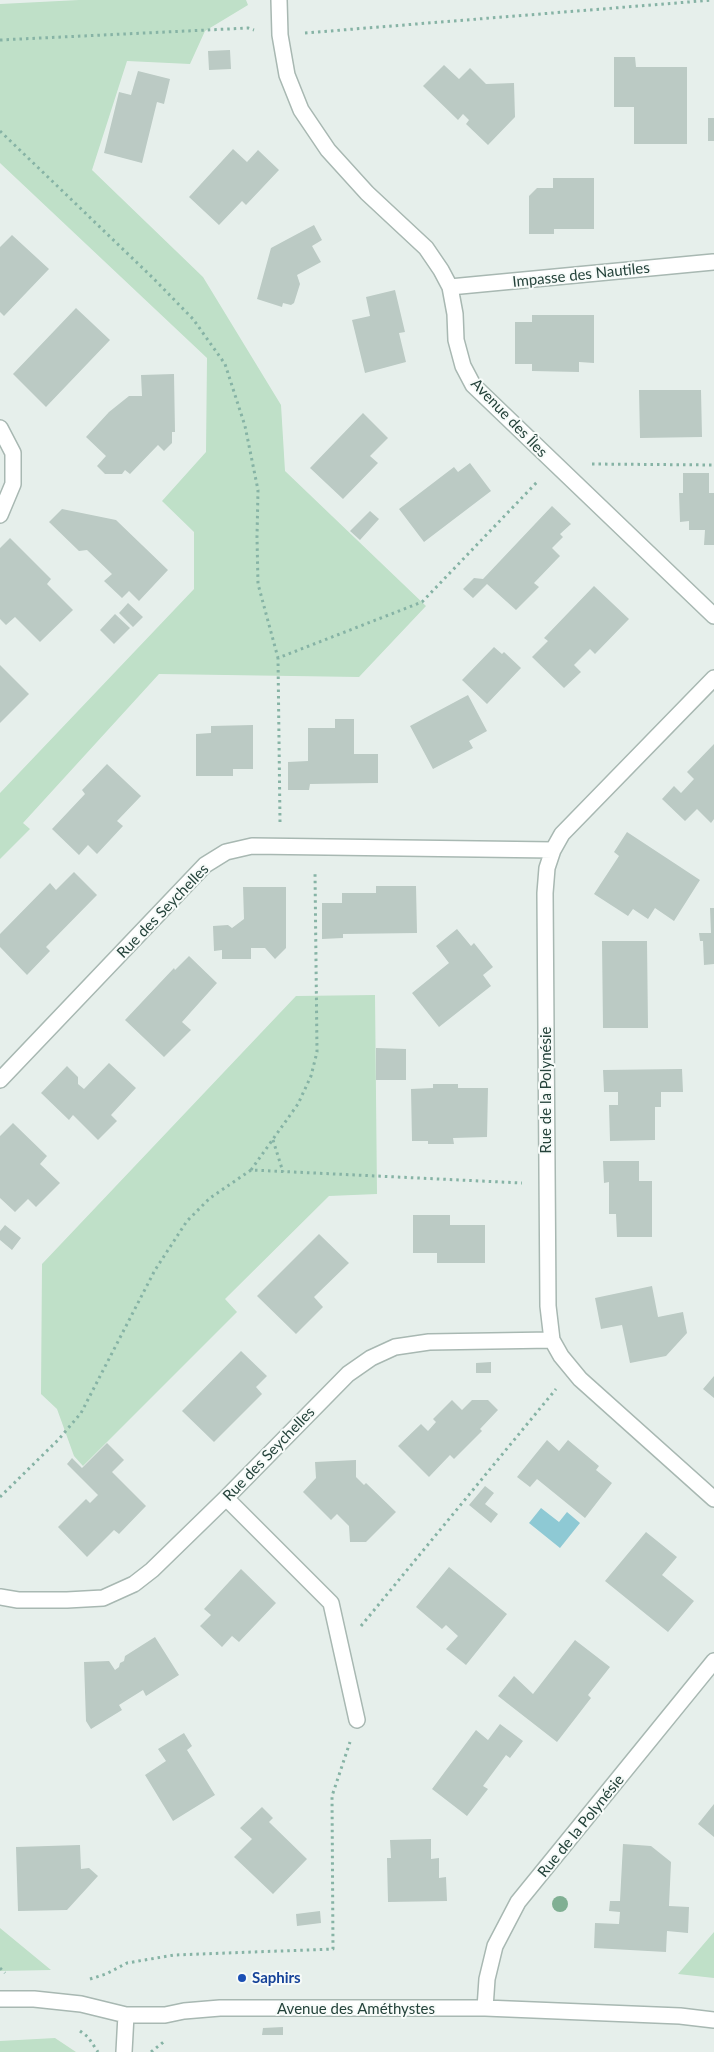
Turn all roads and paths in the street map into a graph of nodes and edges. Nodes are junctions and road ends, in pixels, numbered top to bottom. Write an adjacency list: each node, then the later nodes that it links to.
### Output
1 (279, 0): 3 (street, Avenue des Îles)
2 (713, 0): 3 (path)
3 (280, 35): 4 (path); 7 (street, Avenue des Îles)
4 (0, 40)
5 (0, 131): 13 (path)
6 (713, 262): 7 (street, Impasse des Nautiles)
7 (450, 287): 9 (street, Avenue des Îles)
8 (0, 428): 11 (street)
9 (554, 464): 10 (path); 12 (street, Avenue des Îles); 13 (path)
10 (714, 465)
11 (0, 515)
12 (714, 616)
13 (278, 658): 15 (path)
14 (714, 678): 17 (street, Rue de la Polynésie)
15 (281, 846): 16 (street, Rue des Seychelles); 18 (street, Rue des Seychelles)
16 (315, 848): 17 (street, Rue des Seychelles); 19 (path)
17 (553, 850): 22 (street, Rue de la Polynésie)
18 (0, 1080)
19 (273, 1140): 20 (path); 21 (path)
20 (251, 1170): 21 (path); 25 (path)
21 (283, 1172): 22 (path)
22 (547, 1184): 23 (street, Rue de la Polynésie)
23 (552, 1340): 24 (street, Rue de la Polynésie); 26 (street, Rue des Seychelles)
24 (572, 1370): 27 (street, Rue de la Polynésie); 29 (path)
25 (0, 1497)
26 (226, 1498): 28 (street, Rue des Seychelles); 29 (street)
27 (714, 1499)
28 (0, 1598)
29 (342, 1650): 31 (street)
30 (714, 1661): 34 (street, Rue de la Polynésie)
31 (357, 1720): 32 (path)
32 (87, 1978)
33 (0, 1999): 35 (street, Avenue des Améthystes)
34 (485, 2008): 35 (street, Avenue des Améthystes); 36 (street, Avenue des Améthystes)
35 (126, 2015): 37 (street)
36 (714, 2020)
37 (124, 2052)

